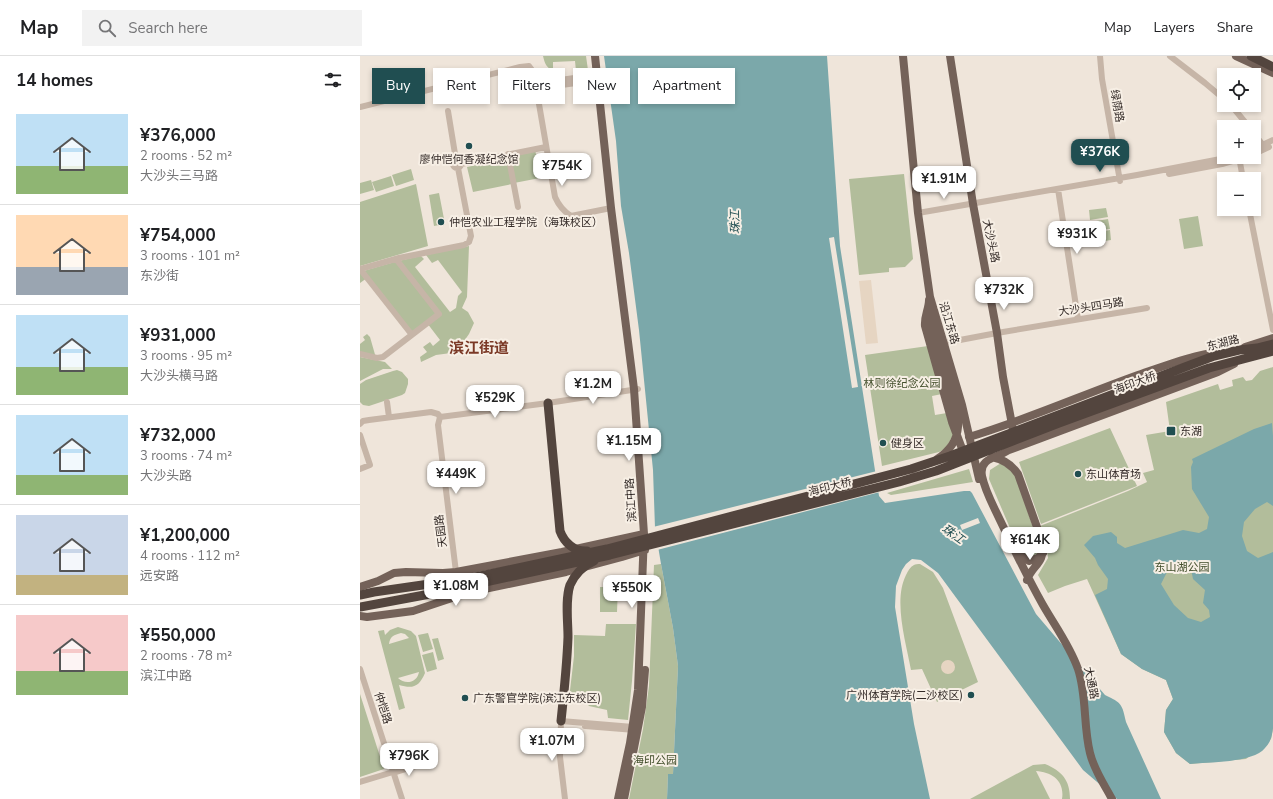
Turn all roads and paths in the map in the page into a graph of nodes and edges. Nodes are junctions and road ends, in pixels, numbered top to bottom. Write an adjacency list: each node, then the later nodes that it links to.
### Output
1 (594, 56): 10 (main road, 滨江中路)
2 (599, 56): 11 (main road, 滨江中路)
3 (903, 56): 37 (main road, 沿江东路)
4 (950, 56): 34 (main road, 大沙头路)
5 (1100, 56): 32 (street, 绿荫路)
6 (1170, 56): 14 (street)
7 (1243, 57): 12 (highway)
8 (516, 68): 9 (street)
9 (530, 68)
10 (596, 68)
11 (598, 68)
12 (1272, 69)
13 (498, 72): 18 (street)
14 (1217, 93)
15 (539, 104): 26 (street)
16 (601, 104): 36 (main road, 滨江中路)
17 (601, 104): 55 (main road, 滨江中路)
18 (360, 106)
19 (448, 111): 30 (street)
20 (1237, 112): 21 (street)
21 (1243, 120)
22 (1273, 140): 25 (street)
23 (1261, 143): 25 (street)
24 (1273, 144): 27 (street)
25 (1263, 145)
26 (546, 147): 28 (street); 36 (street)
27 (1261, 150)
28 (508, 154): 30 (street); 35 (street)
29 (1217, 160): 32 (street)
30 (458, 164): 39 (street)
31 (1217, 164): 32 (street)
32 (1120, 180): 33 (street)
33 (1058, 191): 34 (street); 43 (street)
34 (972, 204): 37 (street); 45 (main road, 大沙头路)
35 (518, 207)
36 (611, 208): 55 (main road, 滨江中路)
37 (918, 214): 41 (main road, 沿江东路)
38 (1250, 216): 44 (street)
39 (396, 259): 40 (street); 46 (street)
40 (360, 269): 46 (street)
41 (930, 297): 48 (main road, 沿江东路); 68 (main road); 70 (main road)
42 (1147, 308): 43 (street, 大沙头四马路)
43 (1078, 319): 45 (street, 大沙头四马路)
44 (1273, 330)
45 (997, 333): 48 (street, 大沙头四马路); 61 (main road, 大沙头路)
46 (412, 335): 51 (street)
47 (1273, 338): 49 (main road)
48 (944, 344): 64 (main road, 沿江东路)
49 (1239, 350): 50 (highway, 东湖路); 53 (highway, 东湖路); 60 (main road)
50 (1272, 350): 52 (highway, 东湖路)
51 (360, 354)
52 (1242, 359): 54 (highway, 东湖路); 65 (main road)
53 (1180, 368): 68 (highway, 海印大桥)
54 (1184, 378): 67 (highway, 海印大桥)
55 (636, 389): 57 (street); 71 (main road, 滨江中路); 72 (main road, 滨江中路)
56 (387, 402): 58 (street)
57 (548, 403): 59 (street); 75 (highway)
58 (389, 417): 59 (street); 62 (street)
59 (440, 417): 78 (street, 天园路)
60 (1020, 420): 61 (main road); 65 (main road)
61 (1012, 422): 64 (main road); 66 (main road, 大沙头路)
62 (360, 424)
63 (360, 435): 69 (street)
64 (969, 437): 66 (main road); 70 (main road, 沿江东路)
65 (1026, 444): 66 (main road)
66 (1008, 451): 76 (main road)
67 (964, 461): 75 (highway, 海印大桥); 77 (main road)
68 (927, 464): 75 (highway, 海印大桥)
69 (360, 469)
70 (979, 480): 80 (main road, 沿江东路)
71 (644, 534): 72 (main road); 73 (main road, 滨江中路); 74 (main road)
72 (649, 542): 73 (main road); 92 (main road, 滨江中路)
73 (644, 551): 79 (main road); 92 (main road, 滨江中路)
74 (562, 552): 78 (main road); 79 (main road)
75 (608, 552): 81 (highway, 海印大桥); 91 (highway)
76 (1016, 552): 77 (main road); 80 (main road)
77 (1043, 552): 80 (main road)
78 (456, 572): 82 (main road)
79 (566, 572): 81 (main road)
80 (1027, 580): 88 (main road, 大通路)
81 (470, 585): 82 (highway); 84 (main road); 85 (highway); 86 (main road)
82 (373, 588): 83 (highway)
83 (361, 591)
84 (456, 593): 85 (main road); 86 (main road)
85 (430, 594): 87 (highway)
86 (436, 603): 89 (main road)
87 (360, 607)
88 (1041, 607): 100 (main road, 大通路); 101 (main road, 大通路)
89 (362, 618)
90 (360, 668): 94 (street, 仲恺路)
91 (561, 723): 92 (street); 97 (street)
92 (634, 729): 98 (main road, 滨江中路); 99 (main road, 滨江中路)
93 (419, 765): 94 (street)
94 (393, 772): 95 (street); 96 (street, 仲恺路)
95 (360, 782)
96 (402, 799)
97 (565, 799)
98 (618, 799)
99 (624, 799)
100 (1106, 799)
101 (1112, 799)

